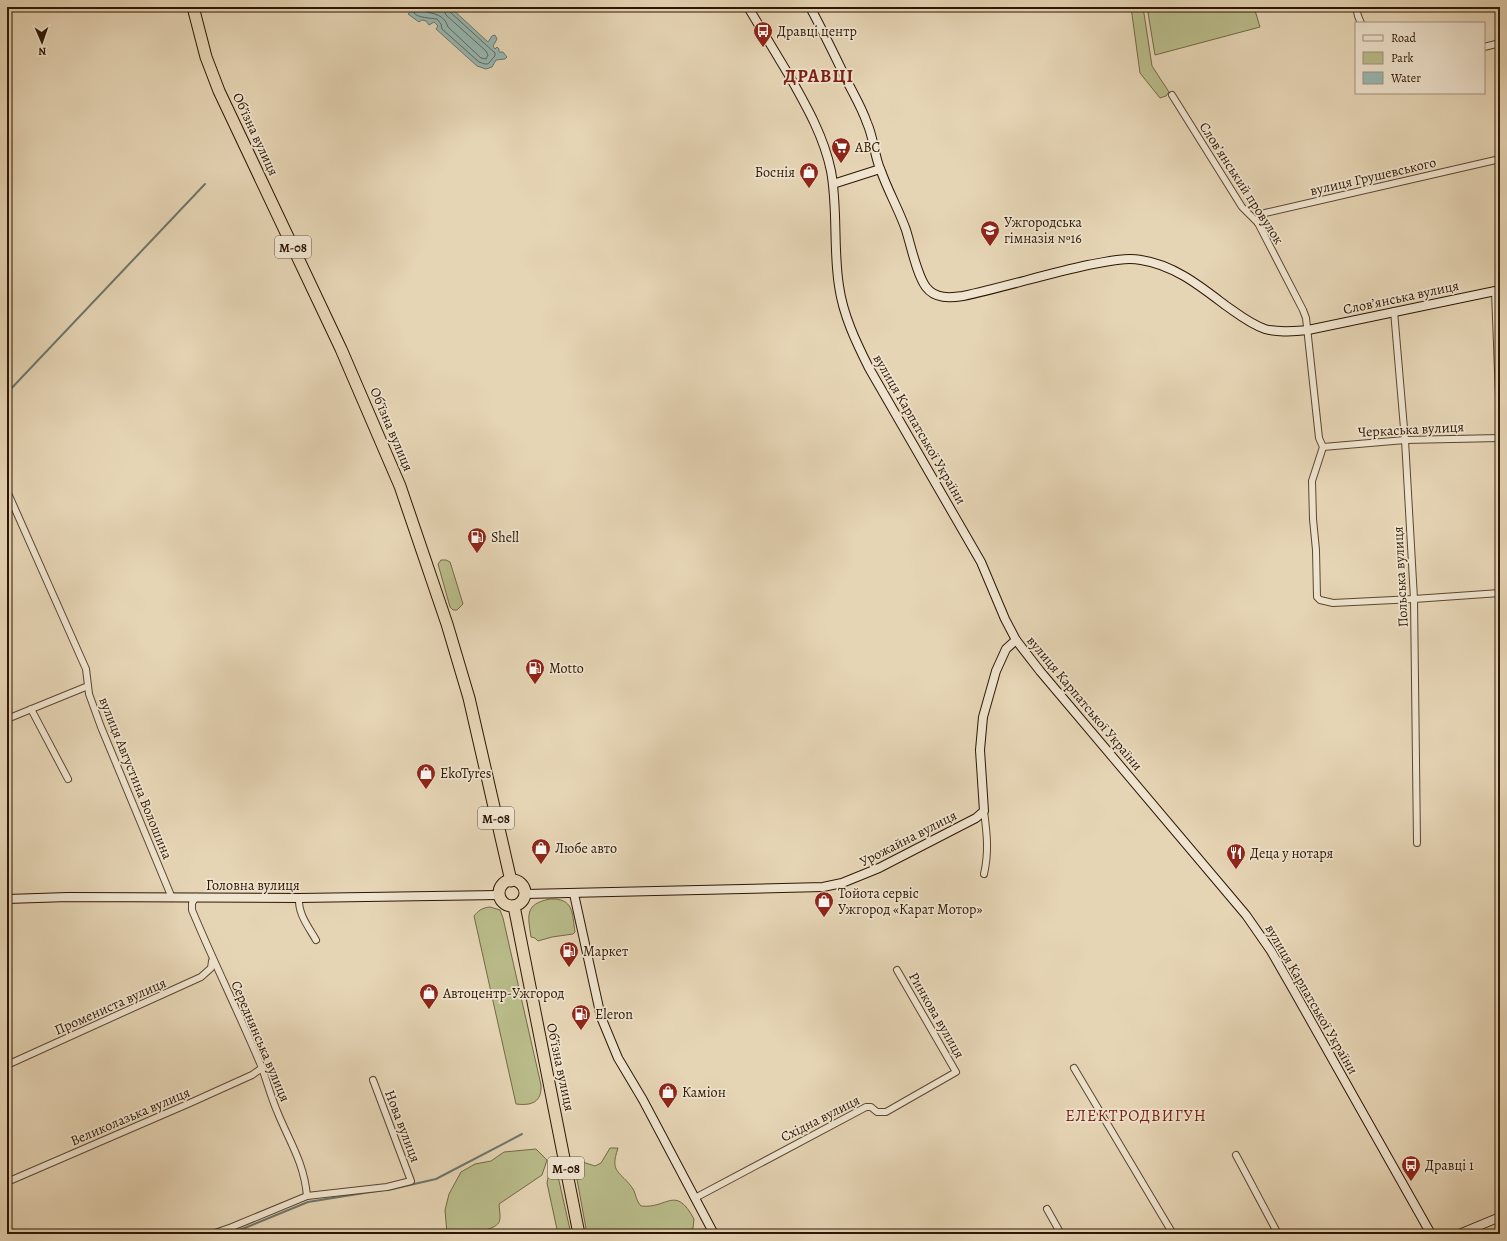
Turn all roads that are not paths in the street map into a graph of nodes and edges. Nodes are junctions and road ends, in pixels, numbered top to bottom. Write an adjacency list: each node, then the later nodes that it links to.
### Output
1 (194, 7): 31 (highway, Обʼїзна вулиця / М-08)
2 (748, 7): 11 (street, вулиця Карпатської України)
3 (810, 7): 10 (street, Словʼянська вулиця)
4 (1356, 7): 5 (street)
5 (1361, 22)
6 (1500, 43): 7 (street)
7 (1485, 46)
8 (1172, 95): 12 (street, Словʼянський провулок)
9 (1500, 160): 12 (street, вулиця Грушевського)
10 (880, 169): 11 (street); 15 (street, Словʼянська вулиця)
11 (833, 184): 23 (street, вулиця Карпатської України)
12 (1258, 223): 15 (street, Словʼянський провулок)
13 (1498, 290): 14 (street, Словʼянська вулиця); 16 (street)
14 (1394, 311): 15 (street, Словʼянська вулиця); 18 (street, Польська вулиця)
15 (1308, 330): 19 (street, Словʼянський провулок)
16 (1500, 424)
17 (1500, 438): 18 (street, Черкаська вулиця)
18 (1405, 440): 19 (street, Черкаська вулиця); 22 (street, Польська вулиця)
19 (1323, 447): 22 (street)
20 (7, 491): 24 (street, вулиця Августина Волошина)
21 (1500, 593): 22 (street)
22 (1414, 599): 29 (street, Польська вулиця)
23 (1016, 640): 28 (street); 60 (street, вулиця Карпатської України)
24 (88, 686): 25 (street); 37 (street, вулиця Августина Волошина)
25 (31, 709): 26 (street); 27 (street)
26 (7, 718)
27 (68, 779)
28 (984, 812): 30 (street); 33 (street, Урожайна вулиця)
29 (1417, 843)
30 (984, 874)
31 (511, 880): 32 (highway); 34 (highway)
32 (525, 894): 33 (street); 39 (highway)
33 (574, 894): 51 (street)
34 (499, 895): 38 (street, Головна вулиця); 39 (highway)
35 (196, 897): 37 (street, Головна вулиця); 38 (street, Головна вулиця); 41 (street, Середнянська вулиця)
36 (7, 898): 37 (street, Головна вулиця)
37 (172, 898)
38 (299, 898): 40 (street)
39 (514, 906): 55 (highway, Обʼїзна вулиця / М-08)
40 (316, 940)
41 (212, 959): 43 (street, Промениста вулиця); 44 (street, Середнянська вулиця)
42 (897, 970): 46 (street, Ринкова вулиця)
43 (7, 1065)
44 (262, 1068): 49 (street, Великолазька вулиця); 50 (street, Середнянська вулиця)
45 (1074, 1068): 58 (street)
46 (956, 1072): 51 (street, Східна вулиця)
47 (372, 1080): 50 (street, Нова вулиця)
48 (1236, 1156): 59 (street)
49 (7, 1182)
50 (307, 1196): 54 (street)
51 (695, 1198): 56 (street)
52 (1047, 1209): 57 (street)
53 (1500, 1217): 61 (street)
54 (212, 1234)
55 (579, 1234)
56 (714, 1234)
57 (1061, 1234)
58 (1174, 1234)
59 (1278, 1234)
60 (1431, 1234)
61 (1459, 1234)

